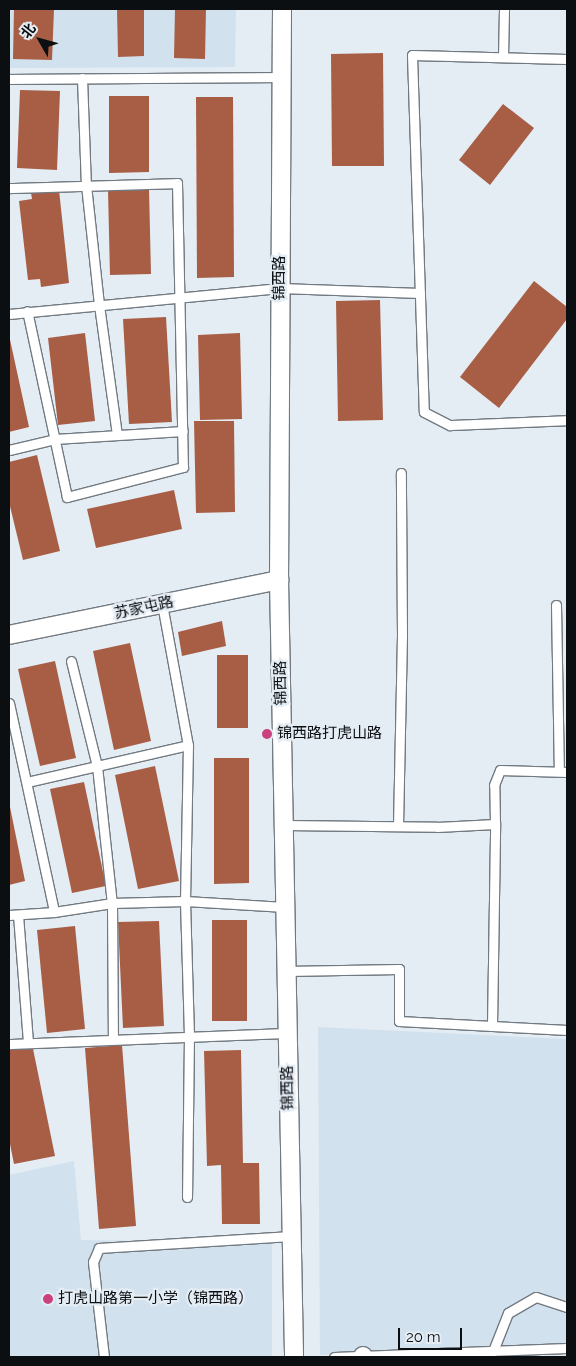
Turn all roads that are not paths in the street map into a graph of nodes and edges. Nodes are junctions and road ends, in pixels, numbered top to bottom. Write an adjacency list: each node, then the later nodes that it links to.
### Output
1 (282, 9): 6 (street, 锦西路)
2 (504, 9): 3 (lane)
3 (503, 57): 4 (lane); 11 (lane)
4 (567, 59)
5 (82, 78): 6 (lane); 7 (lane); 8 (lane)
6 (281, 78): 10 (street, 锦西路)
7 (9, 79)
8 (86, 185): 9 (lane); 12 (lane); 13 (lane)
9 (9, 188)
10 (280, 288): 11 (lane); 12 (lane); 22 (street, 锦西路)
11 (420, 293): 16 (lane)
12 (180, 298): 13 (lane); 17 (lane)
13 (98, 305): 14 (lane); 18 (lane)
14 (27, 311): 15 (lane); 19 (lane)
15 (9, 314)
16 (567, 420)
17 (182, 431): 18 (lane); 19 (lane)
18 (117, 435): 19 (lane)
19 (55, 439): 20 (lane)
20 (9, 450)
21 (401, 473): 34 (lane)
22 (279, 580): 23 (street, 苏家屯路); 33 (street, 锦西路)
23 (162, 604): 25 (street, 苏家屯路); 28 (lane)
24 (556, 605): 30 (lane)
25 (9, 635)
26 (71, 661): 29 (lane)
27 (9, 704): 31 (lane)
28 (188, 744): 29 (lane); 35 (lane)
29 (97, 766): 31 (lane); 36 (lane)
30 (563, 772): 32 (lane)
31 (27, 782): 38 (lane)
32 (495, 824): 34 (lane); 42 (lane)
33 (284, 826): 34 (lane); 37 (street, 锦西路)
34 (398, 826)
35 (185, 901): 36 (lane); 37 (lane); 45 (lane)
36 (112, 903): 38 (lane); 46 (lane)
37 (285, 907): 41 (street, 锦西路)
38 (54, 912): 39 (lane)
39 (18, 915): 40 (lane); 47 (lane)
40 (9, 916)
41 (286, 971): 42 (lane); 44 (street, 锦西路)
42 (492, 1026): 43 (lane)
43 (567, 1030)
44 (287, 1033): 45 (lane); 50 (street, 锦西路)
45 (189, 1036): 46 (lane); 49 (lane)
46 (112, 1039): 47 (lane)
47 (28, 1043): 48 (lane)
48 (9, 1044)
49 (187, 1197)
50 (291, 1236): 54 (lane); 55 (street, 锦西路)
51 (567, 1307): 53 (lane)
52 (567, 1348): 53 (lane)
53 (494, 1351): 57 (lane)
54 (104, 1357)
55 (294, 1357)
56 (334, 1357): 57 (lane)
57 (363, 1357)

